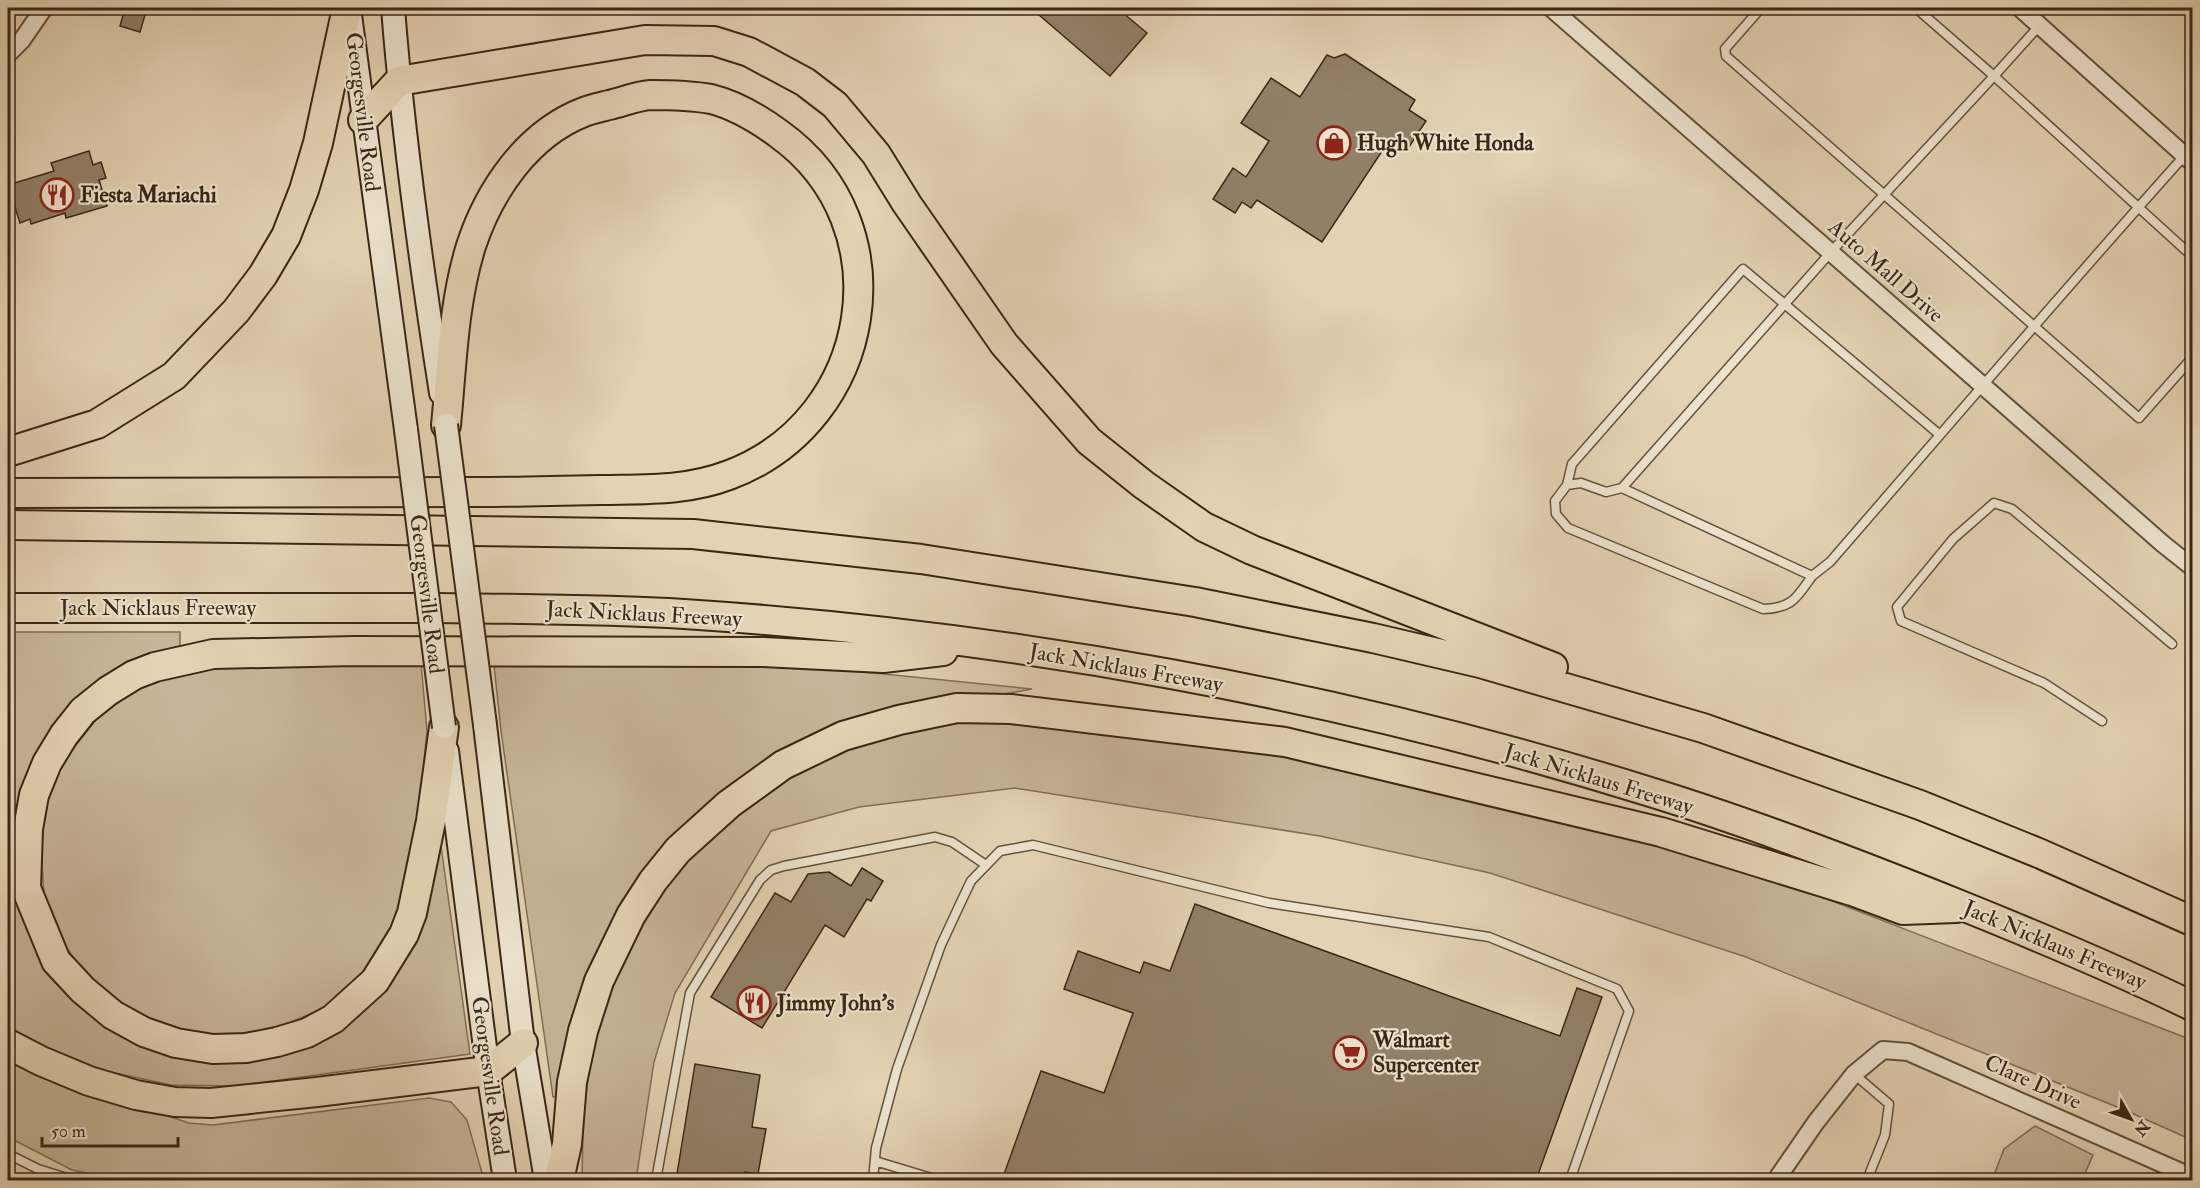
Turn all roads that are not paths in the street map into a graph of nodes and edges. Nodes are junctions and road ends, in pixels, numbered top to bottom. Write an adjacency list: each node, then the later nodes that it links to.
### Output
1 (44, 8): 9 (street)
2 (348, 8): 12 (main road, Georgesville Road); 24 (highway)
3 (393, 8): 11 (main road, Georgesville Road)
4 (1551, 8): 16 (street, Auto Mall Drive)
5 (1761, 8): 14 (lane)
6 (1916, 8): 10 (lane)
7 (2020, 8): 8 (street)
8 (2040, 25): 10 (lane); 13 (street)
9 (8, 54)
10 (1994, 76): 14 (lane); 15 (lane)
11 (399, 81): 12 (highway); 22 (main road, Georgesville Road); 35 (highway)
12 (363, 120): 36 (main road, Georgesville Road, bridge)
13 (2189, 158): 15 (lane)
14 (1884, 195): 16 (lane); 19 (lane)
15 (2139, 207): 17 (lane); 19 (lane)
16 (1830, 254): 18 (lane); 21 (street, Auto Mall Drive)
17 (2193, 256)
18 (1786, 304): 23 (lane); 25 (lane); 26 (lane)
19 (2033, 326): 20 (lane); 21 (lane)
20 (2193, 358)
21 (1985, 385): 23 (lane); 29 (street, Auto Mall Drive)
22 (446, 425): 27 (highway); 41 (main road, Georgesville Road, bridge)
23 (1940, 435): 30 (lane)
24 (8, 452)
25 (1567, 485): 26 (lane); 30 (lane)
26 (1622, 488): 30 (lane)
27 (8, 493)
28 (8, 525): 35 (highway)
29 (2193, 567)
30 (1812, 576)
31 (8, 608): 33 (highway, Jack Nicklaus Freeway)
32 (2172, 644): 34 (lane)
33 (991, 645): 36 (highway); 38 (highway, Jack Nicklaus Freeway)
34 (2102, 721)
35 (1693, 725): 39 (highway)
36 (444, 727): 43 (main road, Georgesville Road)
37 (986, 866): 46 (lane); 51 (lane); 54 (lane)
38 (1966, 908): 40 (highway, Jack Nicklaus Freeway); 50 (highway)
39 (2193, 921)
40 (2193, 1006)
41 (523, 1042): 43 (highway); 49 (main road, Georgesville Road)
42 (8, 1044): 43 (highway)
43 (488, 1071): 48 (main road, Georgesville Road)
44 (1854, 1074): 55 (street); 56 (lane); 57 (street, Clare Drive)
45 (8, 1154): 47 (lane)
46 (875, 1161): 52 (lane); 53 (lane)
47 (73, 1180)
48 (505, 1180)
49 (546, 1180)
50 (559, 1180)
51 (656, 1180)
52 (873, 1180)
53 (938, 1180)
54 (1570, 1180)
55 (1776, 1180)
56 (1867, 1180)
57 (2188, 1180)

